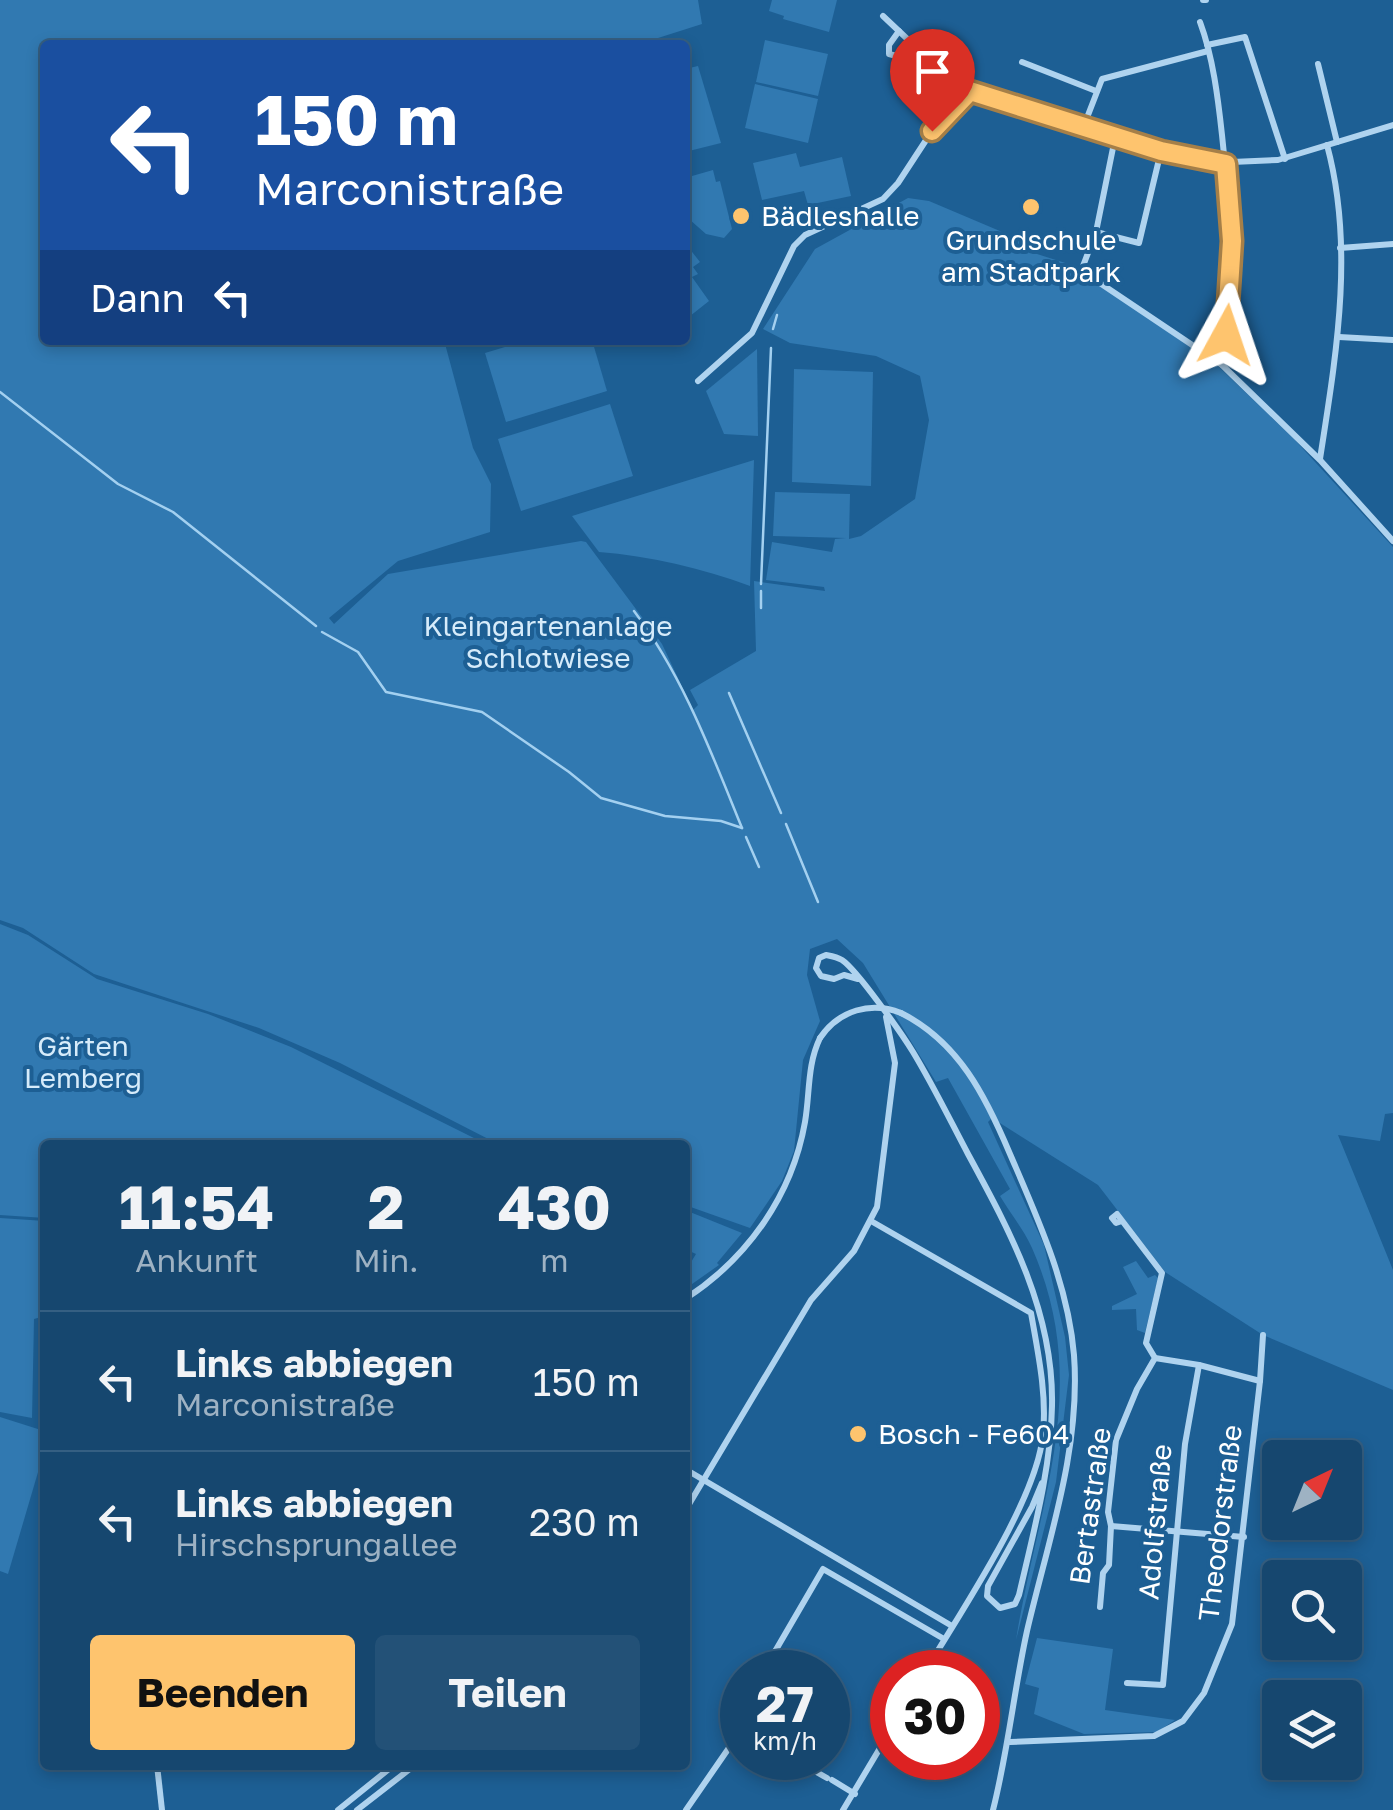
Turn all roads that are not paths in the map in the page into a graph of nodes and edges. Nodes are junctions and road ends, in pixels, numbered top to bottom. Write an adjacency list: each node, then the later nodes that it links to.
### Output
1 (883, 16): 3 (street)
2 (1200, 22): 4 (street)
3 (900, 31): 5 (street); 5 (street)
4 (1208, 48): 9 (street); 16 (street); 17 (street)
5 (919, 50): 8 (street)
6 (1022, 62): 9 (street)
7 (1318, 64): 13 (street)
8 (970, 91): 11 (street); 24 (street)
9 (1096, 91): 11 (street)
10 (1393, 125): 13 (street)
11 (1083, 128): 12 (street)
12 (1115, 138): 15 (street); 18 (street)
13 (1337, 142): 14 (street)
14 (1327, 145): 16 (street); 20 (street)
15 (1161, 151): 17 (street); 18 (street)
16 (1285, 159): 17 (street)
17 (1226, 164): 23 (street)
18 (1096, 232): 23 (street)
19 (1393, 244): 20 (street)
20 (1340, 248): 21 (street)
21 (1339, 337): 22 (street); 25 (street)
22 (1393, 340)
23 (1222, 365): 25 (street)
24 (698, 381)
25 (1320, 460): 26 (street)
26 (1393, 541)
27 (858, 979): 27 (street); 28 (street)
28 (886, 1015): 29 (street); 38 (street)
29 (872, 1221): 37 (street); 46 (street)
30 (1122, 1221): 33 (street)
31 (690, 1295): 51 (street, bridge)
32 (1262, 1335): 35 (street, Theodorstraße)
33 (1155, 1358): 34 (street); 40 (street, Bertastraße)
34 (1199, 1365): 35 (street); 41 (street, Adolfstraße)
35 (1260, 1380): 42 (street, Theodorstraße)
36 (690, 1473): 37 (street)
37 (703, 1480): 39 (street); 46 (street)
38 (1042, 1483): 43 (street); 44 (street)
39 (690, 1502)
40 (1112, 1526): 41 (street); 45 (street, Bertastraße)
41 (1177, 1532): 42 (street); 50 (street, Adolfstraße)
42 (1244, 1537): 51 (street, Theodorstraße)
43 (1014, 1541): 44 (street); 44 (street)
44 (1030, 1549)
45 (1100, 1607)
46 (952, 1626): 47 (street)
47 (944, 1639): 48 (street); 49 (street)
48 (776, 1650)
49 (938, 1650)
50 (1127, 1683)
51 (1010, 1742): 64 (street)
52 (720, 1760): 62 (street)
53 (870, 1766): 58 (street)
54 (157, 1770): 59 (street)
55 (388, 1770): 60 (street)
56 (409, 1770): 61 (street)
57 (831, 1780): 58 (street)
58 (854, 1794): 63 (street)
59 (162, 1810)
60 (338, 1810)
61 (357, 1810)
62 (686, 1810)
63 (842, 1810)
64 (993, 1810)

